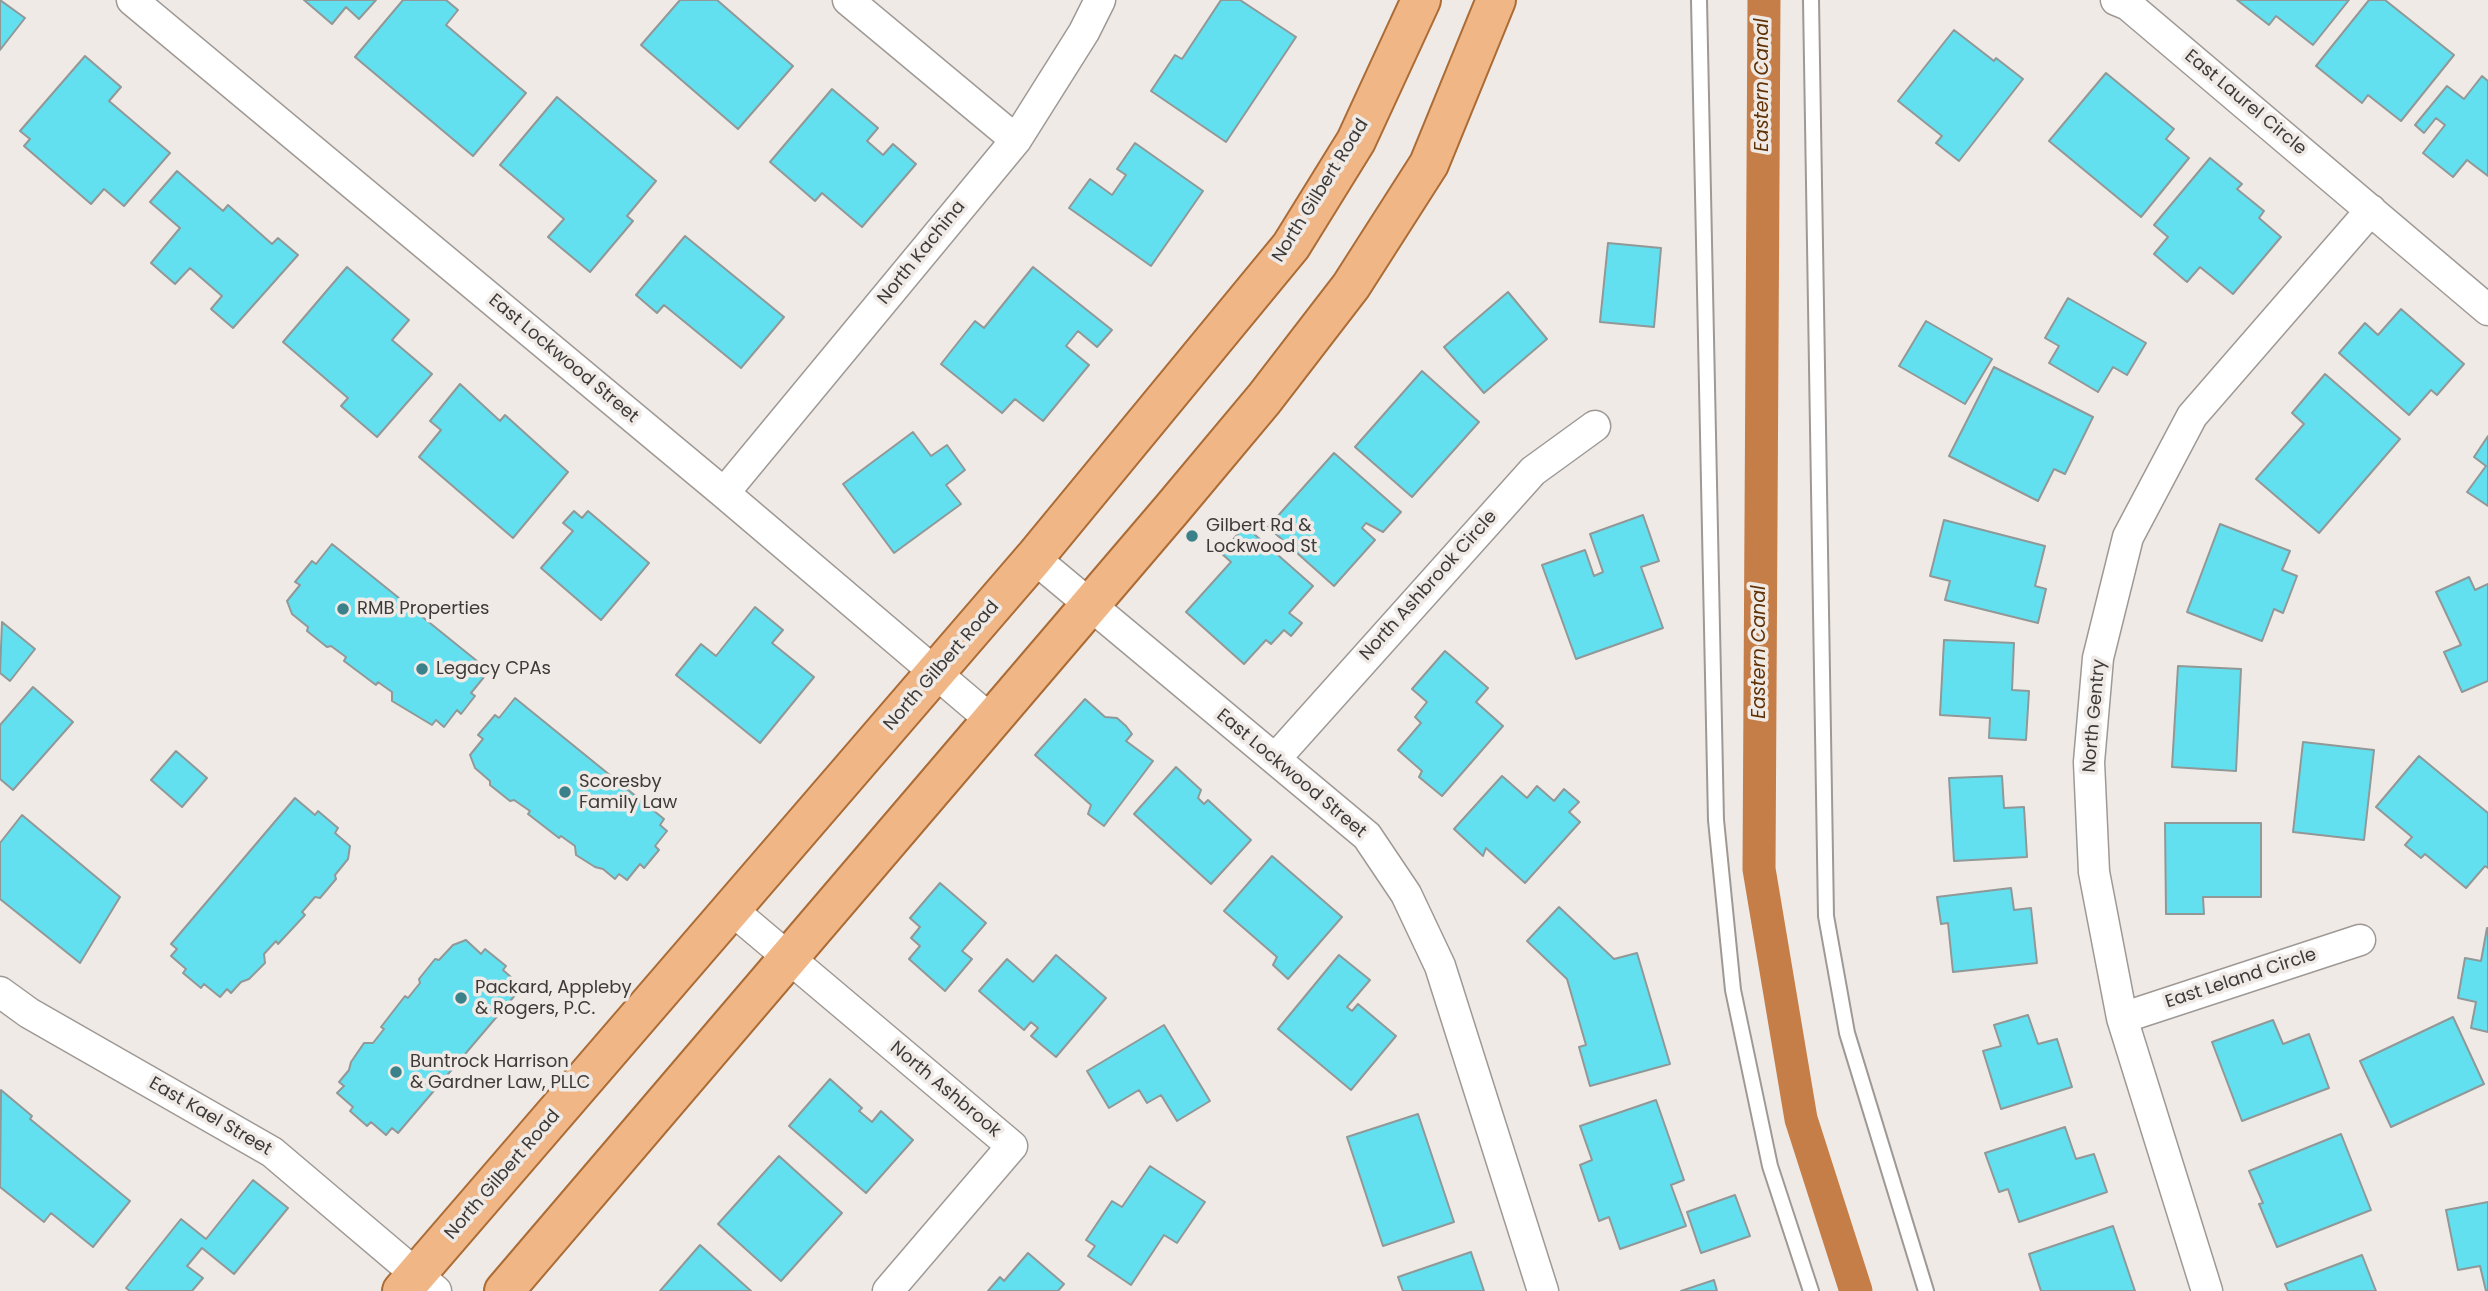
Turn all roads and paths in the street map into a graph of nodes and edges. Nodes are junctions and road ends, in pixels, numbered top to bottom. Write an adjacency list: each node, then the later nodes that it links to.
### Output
1 (132, 0): 13 (street, East Lockwood Street)
2 (848, 0): 9 (street)
3 (1100, 0): 9 (street, North Kachina)
4 (1421, 0): 14 (main road, North Gilbert Road)
5 (1496, 0): 15 (main road)
6 (1699, 0): 28 (lane)
7 (1811, 0): 29 (lane)
8 (2116, 0): 10 (street, East Laurel Circle)
9 (1016, 139): 13 (street, North Kachina)
10 (2371, 210): 11 (street, East Laurel Circle); 23 (street, North Gentry)
11 (2488, 310)
12 (1595, 426): 18 (street, North Ashbrook Circle)
13 (724, 493): 16 (street, East Lockwood Street)
14 (1034, 558): 15 (street, East Lockwood Street); 16 (main road, North Gilbert Road)
15 (1088, 605): 17 (main road); 18 (street, East Lockwood Street)
16 (936, 673): 17 (street, East Lockwood Street); 19 (main road, North Gilbert Road)
17 (991, 720): 21 (main road)
18 (1275, 759): 27 (street, East Lockwood Street)
19 (733, 910): 21 (street, North Ashbrook); 24 (main road, North Gilbert Road)
20 (2360, 940): 23 (street, East Leland Circle)
21 (787, 957): 25 (main road); 26 (street, North Ashbrook)
22 (0, 992): 24 (street, East Kael Street)
23 (2122, 1018): 30 (street, North Gentry)
24 (418, 1285)
25 (504, 1291)
26 (888, 1291)
27 (1543, 1291)
28 (1811, 1291)
29 (1926, 1291)
30 (2207, 1291)

